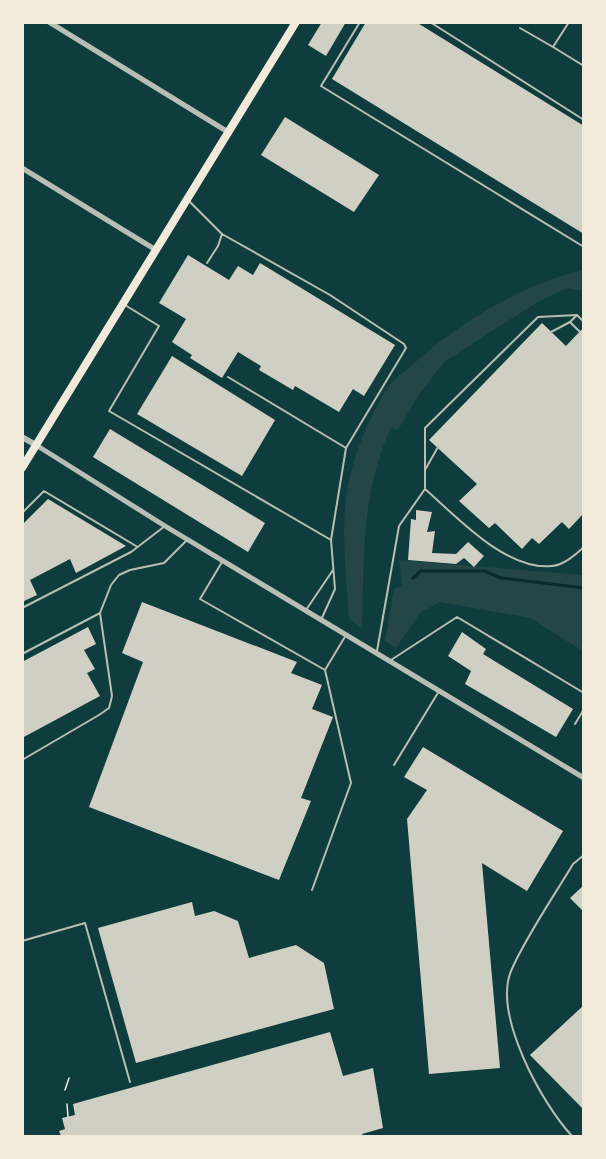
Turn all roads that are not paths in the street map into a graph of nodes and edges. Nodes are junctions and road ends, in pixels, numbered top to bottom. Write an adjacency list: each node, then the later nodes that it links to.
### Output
1 (49, 22): 10 (street)
2 (296, 22): 10 (main road)
3 (360, 22): 14 (lane)
4 (430, 22): 9 (lane)
5 (569, 22): 7 (lane)
6 (520, 28): 7 (lane)
7 (553, 48): 8 (lane)
8 (584, 66)
9 (584, 120)
10 (228, 132): 12 (main road)
11 (22, 168): 15 (street)
12 (187, 199): 13 (lane); 15 (main road)
13 (222, 234): 16 (lane); 27 (lane)
14 (584, 247)
15 (156, 250): 17 (main road)
16 (207, 263)
17 (123, 304): 25 (main road); 34 (lane)
18 (577, 315): 19 (lane); 20 (lane); 29 (lane)
19 (570, 322): 21 (lane); 22 (lane)
20 (584, 322)
21 (579, 331)
22 (551, 332)
23 (228, 377): 27 (lane)
24 (22, 437): 25 (street)
25 (36, 445): 28 (main road); 32 (street)
26 (438, 447): 29 (lane)
27 (346, 448): 34 (lane)
28 (22, 468)
29 (424, 472): 30 (lane)
30 (425, 489): 36 (lane); 45 (lane)
31 (22, 513): 35 (lane)
32 (165, 526): 33 (street); 35 (lane)
33 (187, 540): 37 (street); 41 (lane)
34 (331, 540): 38 (lane)
35 (138, 546): 39 (lane)
36 (584, 547)
37 (222, 561): 40 (street); 47 (lane)
38 (333, 570): 40 (lane); 42 (lane)
39 (22, 608)
40 (305, 610): 42 (street)
41 (100, 613): 44 (lane); 52 (lane)
42 (321, 620): 43 (street)
43 (346, 635): 45 (street); 47 (lane)
44 (22, 654)
45 (377, 654): 46 (street)
46 (389, 661): 48 (street); 49 (lane)
47 (325, 670): 56 (lane)
48 (439, 691): 53 (lane); 54 (street)
49 (584, 693)
50 (584, 709): 51 (lane)
51 (575, 724)
52 (22, 760)
53 (394, 765)
54 (584, 778)
55 (584, 855): 59 (lane)
56 (312, 890)
57 (22, 941): 58 (lane)
58 (130, 1082)
59 (572, 1137)

